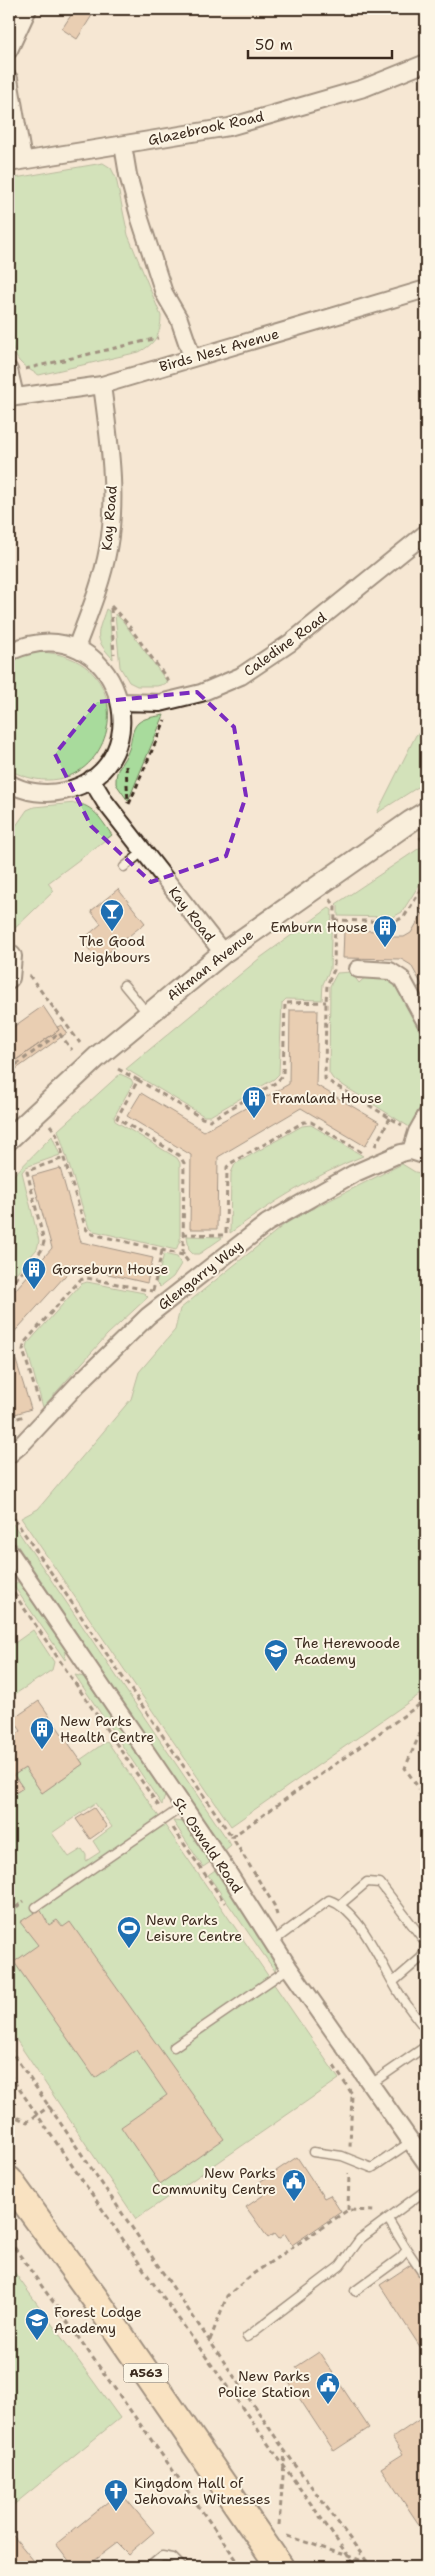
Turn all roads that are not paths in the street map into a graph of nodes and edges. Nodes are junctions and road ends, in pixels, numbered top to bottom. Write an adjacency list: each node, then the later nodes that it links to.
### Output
1 (28, 9): 2 (street)
2 (9, 50)
3 (426, 63): 5 (street, Glazebrook Road)
4 (9, 79): 6 (street)
5 (123, 145): 6 (street, Glazebrook Road); 8 (street)
6 (16, 162)
7 (426, 289): 8 (street, Birds Nest Avenue)
8 (192, 357): 10 (street, Birds Nest Avenue)
9 (9, 371): 11 (street)
10 (102, 385): 11 (street, Birds Nest Avenue); 13 (street, Kay Road)
11 (12, 397)
12 (426, 533): 15 (street, Caledine Road)
13 (76, 648): 14 (street); 15 (street)
14 (9, 652)
15 (120, 702): 16 (street)
16 (91, 779): 17 (street); 19 (street, Kay Road)
17 (10, 789)
18 (426, 812): 21 (street, Aikman Avenue)
19 (144, 851): 20 (lane); 21 (street, Kay Road)
20 (124, 867)
21 (223, 953): 26 (street, Aikman Avenue)
22 (10, 957): 24 (street)
23 (358, 970): 27 (street)
24 (9, 980)
25 (124, 985): 26 (lane)
26 (148, 1014): 29 (street, Aikman Avenue)
27 (426, 1023)
28 (426, 1116): 30 (street)
29 (9, 1139)
30 (419, 1153): 31 (street, Glengarry Way)
31 (9, 1455)
32 (9, 1551): 33 (street, St. Oswald Road)
33 (182, 1807): 35 (lane); 36 (street, St. Oswald Road)
34 (341, 1904): 36 (lane); 38 (lane); 38 (lane)
35 (36, 1907)
36 (276, 1938): 37 (street, St. Oswald Road)
37 (289, 1968): 41 (lane); 42 (street, St. Oswald Road)
38 (393, 1982): 39 (lane)
39 (426, 2030)
40 (426, 2046): 42 (lane)
41 (174, 2047)
42 (371, 2084): 43 (street, St. Oswald Road)
43 (412, 2142): 44 (lane); 45 (street, St. Oswald Road)
44 (313, 2152)
45 (426, 2163)
46 (9, 2180): 55 (highway, A563)
47 (426, 2190): 48 (lane)
48 (388, 2219): 49 (lane); 52 (lane)
49 (407, 2250): 50 (lane); 51 (lane)
50 (426, 2278)
51 (355, 2291)
52 (247, 2337)
53 (149, 2567): 54 (lane)
54 (182, 2567)
55 (280, 2567)

